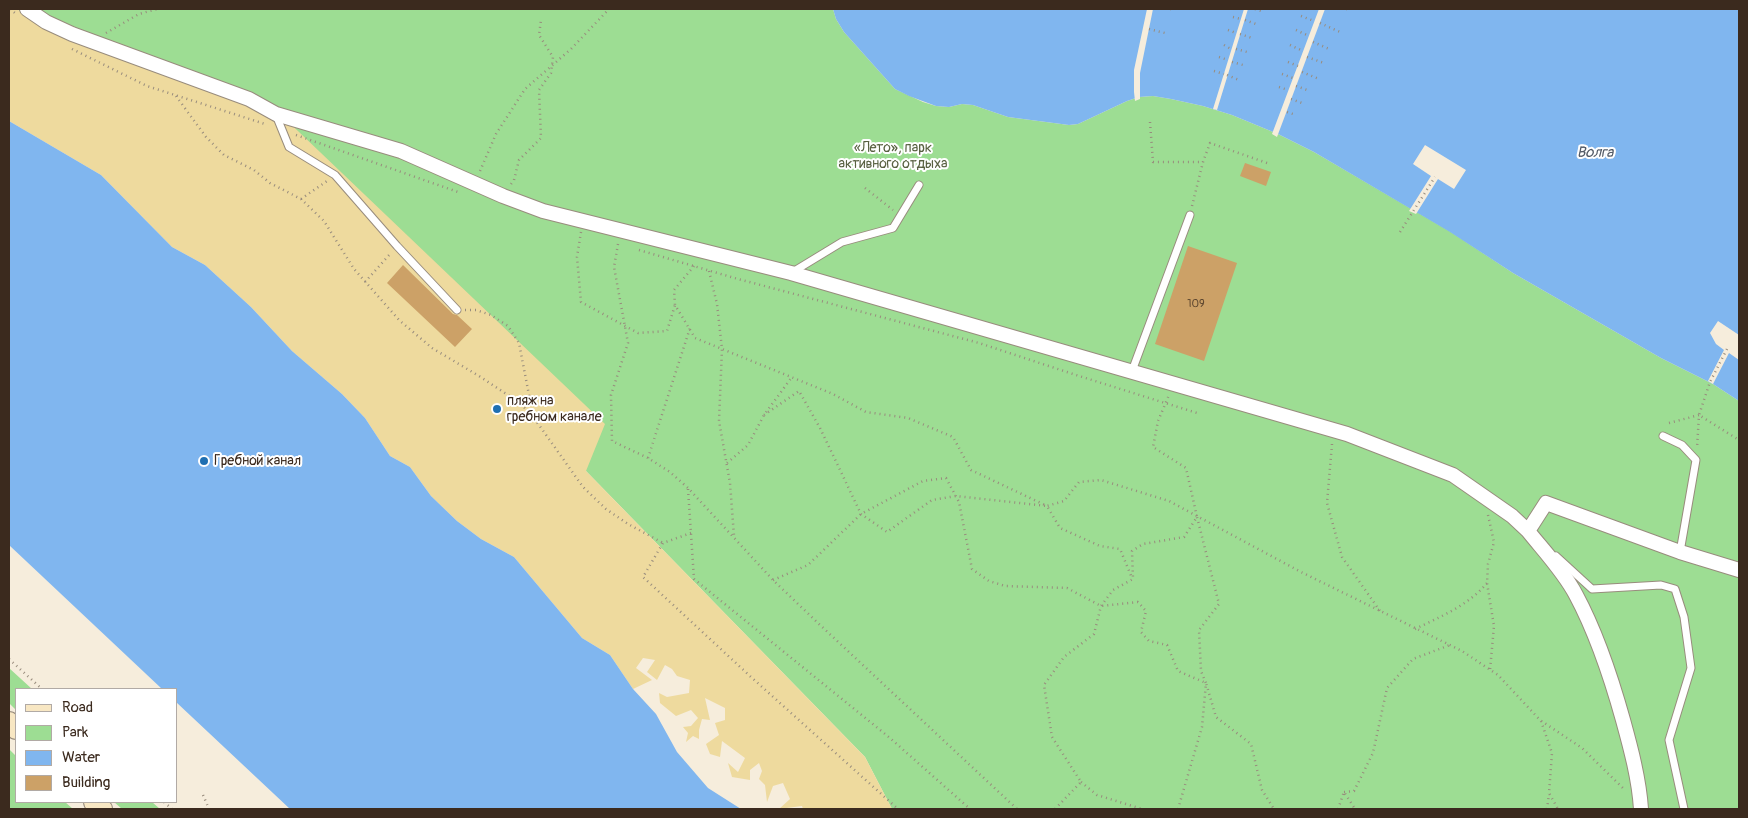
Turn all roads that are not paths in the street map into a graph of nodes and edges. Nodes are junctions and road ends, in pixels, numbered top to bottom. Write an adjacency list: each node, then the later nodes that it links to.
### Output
1 (27, 9): 2 (street)
2 (276, 114): 5 (street); 6 (lane)
3 (919, 186): 5 (lane)
4 (1190, 215): 7 (lane)
5 (791, 273): 7 (street)
6 (457, 310)
7 (1132, 371): 9 (street)
8 (1663, 436): 10 (lane)
9 (1528, 531): 10 (street); 12 (street); 13 (lane)
10 (1680, 552): 11 (street)
11 (1739, 570)
12 (1641, 809)
13 (1684, 809)

